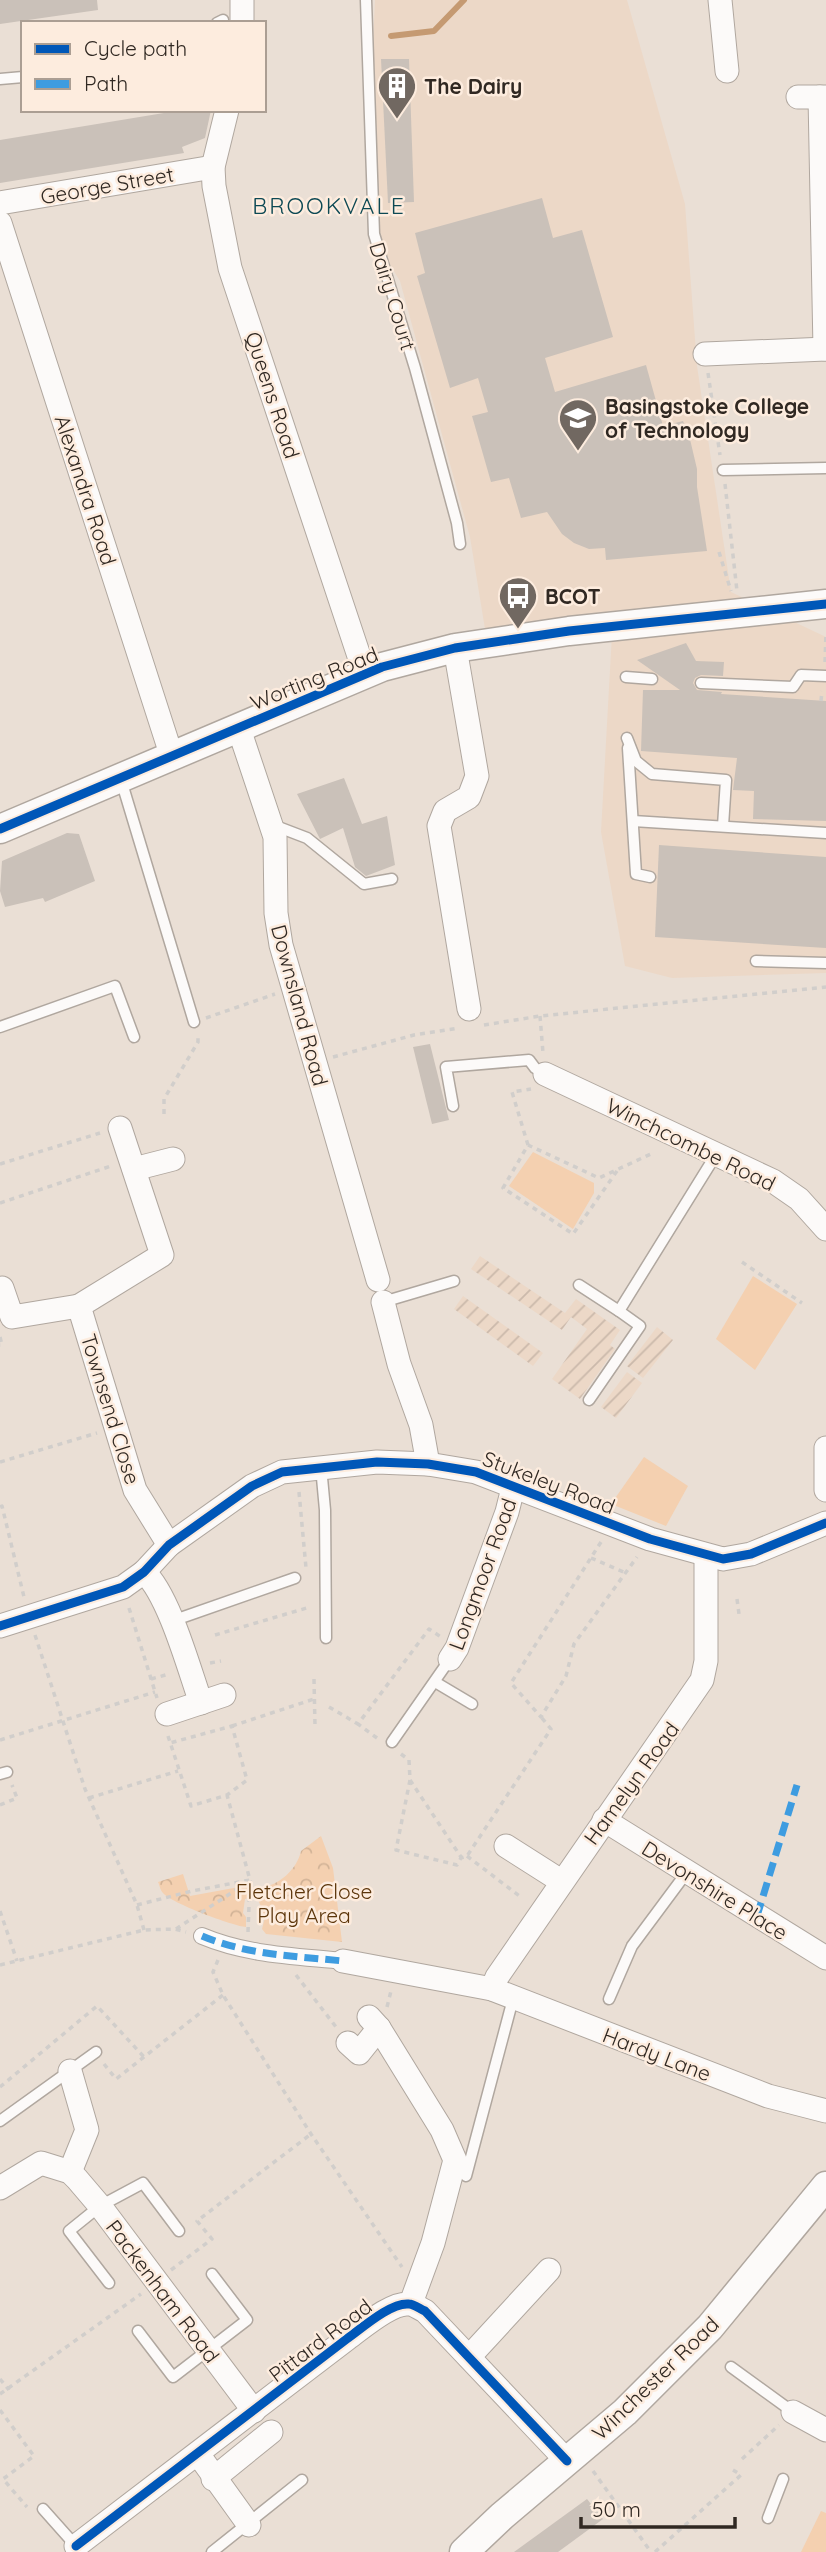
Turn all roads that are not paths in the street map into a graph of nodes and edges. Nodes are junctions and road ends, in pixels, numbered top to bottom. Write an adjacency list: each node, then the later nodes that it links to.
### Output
1 (242, 0): 4 (street)
2 (366, 0): 17 (lane, Dairy Court)
3 (720, 0): 5 (street)
4 (228, 21)
5 (727, 71)
6 (21, 77): 7 (lane)
7 (0, 79)
8 (815, 97): 13 (street)
9 (227, 112): 10 (street, Queens Road)
10 (214, 167): 11 (street, George Street); 20 (street, Queens Road)
11 (0, 203)
12 (0, 223): 26 (street, Alexandra Road)
13 (825, 349): 14 (street)
14 (705, 354)
15 (826, 468): 16 (lane)
16 (723, 470)
17 (460, 544)
18 (826, 604): 19 (street, Worting Road)
19 (455, 648): 20 (street, Worting Road); 37 (street)
20 (365, 674): 25 (street, Worting Road)
21 (826, 676): 24 (lane)
22 (626, 677): 23 (lane)
23 (652, 679)
24 (701, 682)
25 (239, 729): 26 (street, Worting Road); 29 (street, Downsland Road)
26 (172, 757): 27 (street, Worting Road)
27 (121, 778): 31 (street, Worting Road); 38 (lane)
28 (633, 821): 30 (lane); 30 (lane); 33 (lane)
29 (270, 824): 34 (lane); 51 (street, Downsland Road)
30 (723, 827): 32 (lane)
31 (0, 829)
32 (826, 833)
33 (650, 877)
34 (393, 879)
35 (756, 961): 36 (lane)
36 (826, 962)
37 (470, 1021)
38 (194, 1022)
39 (0, 1027): 40 (lane)
40 (134, 1037)
41 (540, 1081): 42 (lane); 44 (street, Winchcombe Road)
42 (453, 1106)
43 (114, 1129): 46 (street, Townsend Close)
44 (717, 1153): 47 (street, Winchcombe Road); 53 (lane)
45 (173, 1159): 46 (street)
46 (132, 1165): 52 (street, Townsend Close)
47 (822, 1217)
48 (454, 1281): 51 (lane)
49 (579, 1284): 53 (lane)
50 (2, 1288): 52 (street, Townsend Close)
51 (380, 1291): 56 (street, Downsland Road)
52 (79, 1306): 61 (street, Townsend Close)
53 (618, 1311): 54 (lane)
54 (589, 1400)
55 (826, 1448): 59 (street)
56 (428, 1464): 57 (street, Stukeley Road); 58 (street, Stukeley Road)
57 (321, 1467): 61 (street, Stukeley Road); 67 (lane)
58 (513, 1488): 62 (street, Stukeley Road); 68 (street, Longmoor Road)
59 (826, 1490)
60 (826, 1523): 62 (street, Stukeley Road)
61 (169, 1545): 63 (street, Stukeley Road)
62 (706, 1556): 75 (street, Hamelyn Road)
63 (144, 1572): 65 (street); 66 (street, Stukeley Road)
64 (295, 1578): 65 (lane)
65 (171, 1622): 71 (street)
66 (0, 1626)
67 (326, 1638)
68 (453, 1654): 69 (lane)
69 (435, 1682): 72 (lane); 74 (lane)
70 (224, 1695): 71 (street)
71 (201, 1703): 73 (street)
72 (472, 1704)
73 (167, 1724)
74 (392, 1742)
75 (604, 1820): 77 (street, Devonshire Place); 78 (street, Hamelyn Road)
76 (506, 1846): 78 (street)
77 (687, 1872): 80 (street, Devonshire Place); 84 (lane)
78 (561, 1881): 82 (street, Hamelyn Road)
79 (202, 1936): 81 (street)
80 (826, 1958)
81 (343, 1961): 82 (street, Hardy Lane)
82 (492, 1989): 83 (street, Hardy Lane)
83 (513, 1999): 88 (street, Hardy Lane); 91 (lane)
84 (610, 1999)
85 (348, 2043): 99 (street)
86 (96, 2052): 87 (lane)
87 (71, 2071): 89 (lane); 90 (street)
88 (826, 2111)
89 (0, 2120)
90 (70, 2172): 93 (street); 94 (street, Packenham Road)
91 (466, 2176)
92 (826, 2186): 109 (street, Winchester Road)
93 (0, 2188)
94 (100, 2206): 95 (lane); 98 (lane); 101 (street, Packenham Road)
95 (179, 2231)
96 (549, 2270): 102 (street)
97 (212, 2274): 101 (lane)
98 (109, 2283)
99 (411, 2303): 102 (street); 104 (street, Pittard Road)
100 (138, 2330): 101 (lane)
101 (207, 2349): 104 (street, Packenham Road)
102 (469, 2357): 109 (street)
103 (731, 2367): 105 (lane)
104 (254, 2412): 108 (street, Pittard Road)
105 (793, 2412): 106 (street)
106 (826, 2430)
107 (271, 2432): 110 (street)
108 (198, 2454): 110 (street); 116 (street, Pittard Road)
109 (578, 2462): 117 (street, Winchester Road)
110 (214, 2479): 115 (street)
111 (783, 2479): 114 (lane)
112 (302, 2480): 115 (lane)
113 (43, 2510): 116 (lane)
114 (768, 2518)
115 (249, 2525): 118 (lane)
116 (72, 2550)
117 (468, 2551)
118 (212, 2552)

